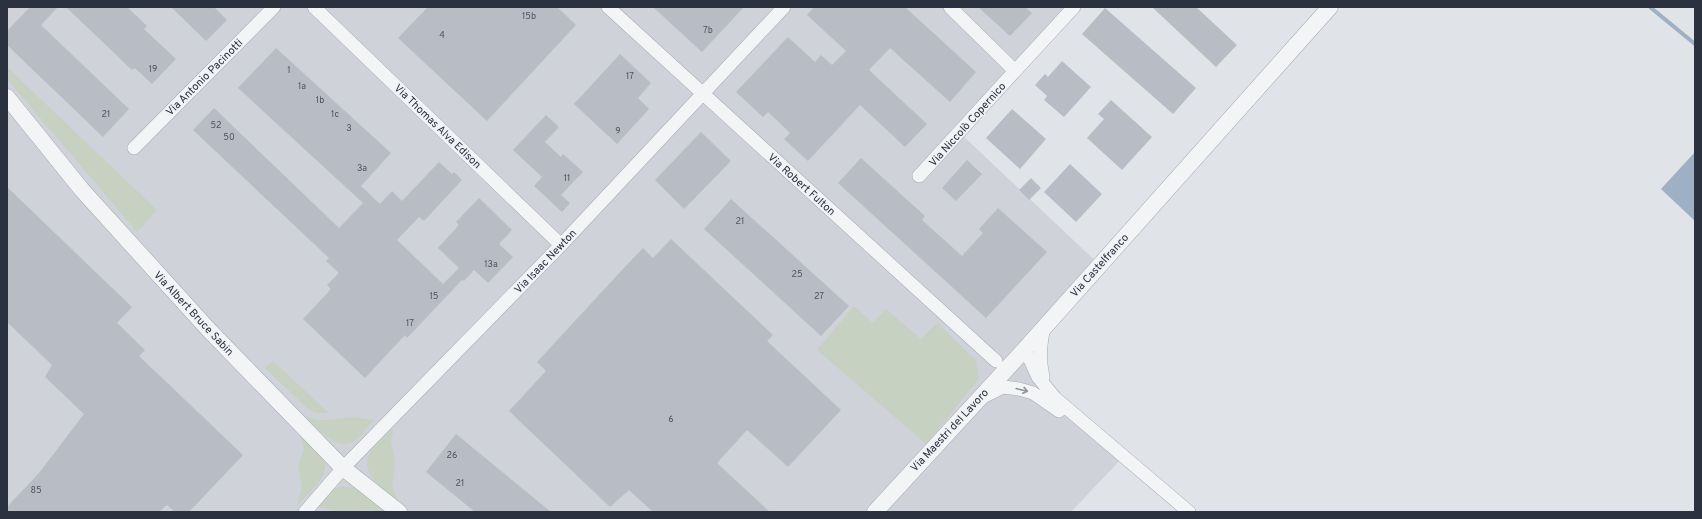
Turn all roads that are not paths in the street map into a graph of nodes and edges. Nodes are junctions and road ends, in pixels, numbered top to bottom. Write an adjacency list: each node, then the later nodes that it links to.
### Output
1 (274, 7): 11 (street, Via Antonio Pacinotti)
2 (314, 7): 13 (street, Via Thomas Alva Edison)
3 (608, 7): 9 (street, Via Robert Fulton)
4 (784, 7): 9 (street, Via Isaac Newton)
5 (950, 7): 8 (street)
6 (1074, 7): 8 (street, Via Niccolò Copernico)
7 (1330, 7): 14 (street, Via Castelfranco)
8 (1015, 71): 12 (street, Via Niccolò Copernico)
9 (702, 93): 13 (street, Via Isaac Newton); 16 (street, Via Robert Fulton)
10 (7, 97): 20 (street, Via Albert Bruce Sabin)
11 (134, 148)
12 (919, 176)
13 (562, 245): 20 (street, Via Isaac Newton)
14 (1045, 326): 15 (street, Via Castelfranco); 17 (street)
15 (1024, 349): 17 (street); 18 (street, Via Maestri del Lavoro)
16 (996, 361)
17 (1046, 388): 19 (street)
18 (974, 404): 19 (street, one-way to 19); 23 (street, Via Maestri del Lavoro)
19 (1096, 434): 24 (street)
20 (343, 468): 21 (street, Via Isaac Newton); 22 (street, Via Albert Bruce Sabin)
21 (304, 512)
22 (399, 512)
23 (874, 512)
24 (1189, 512)

